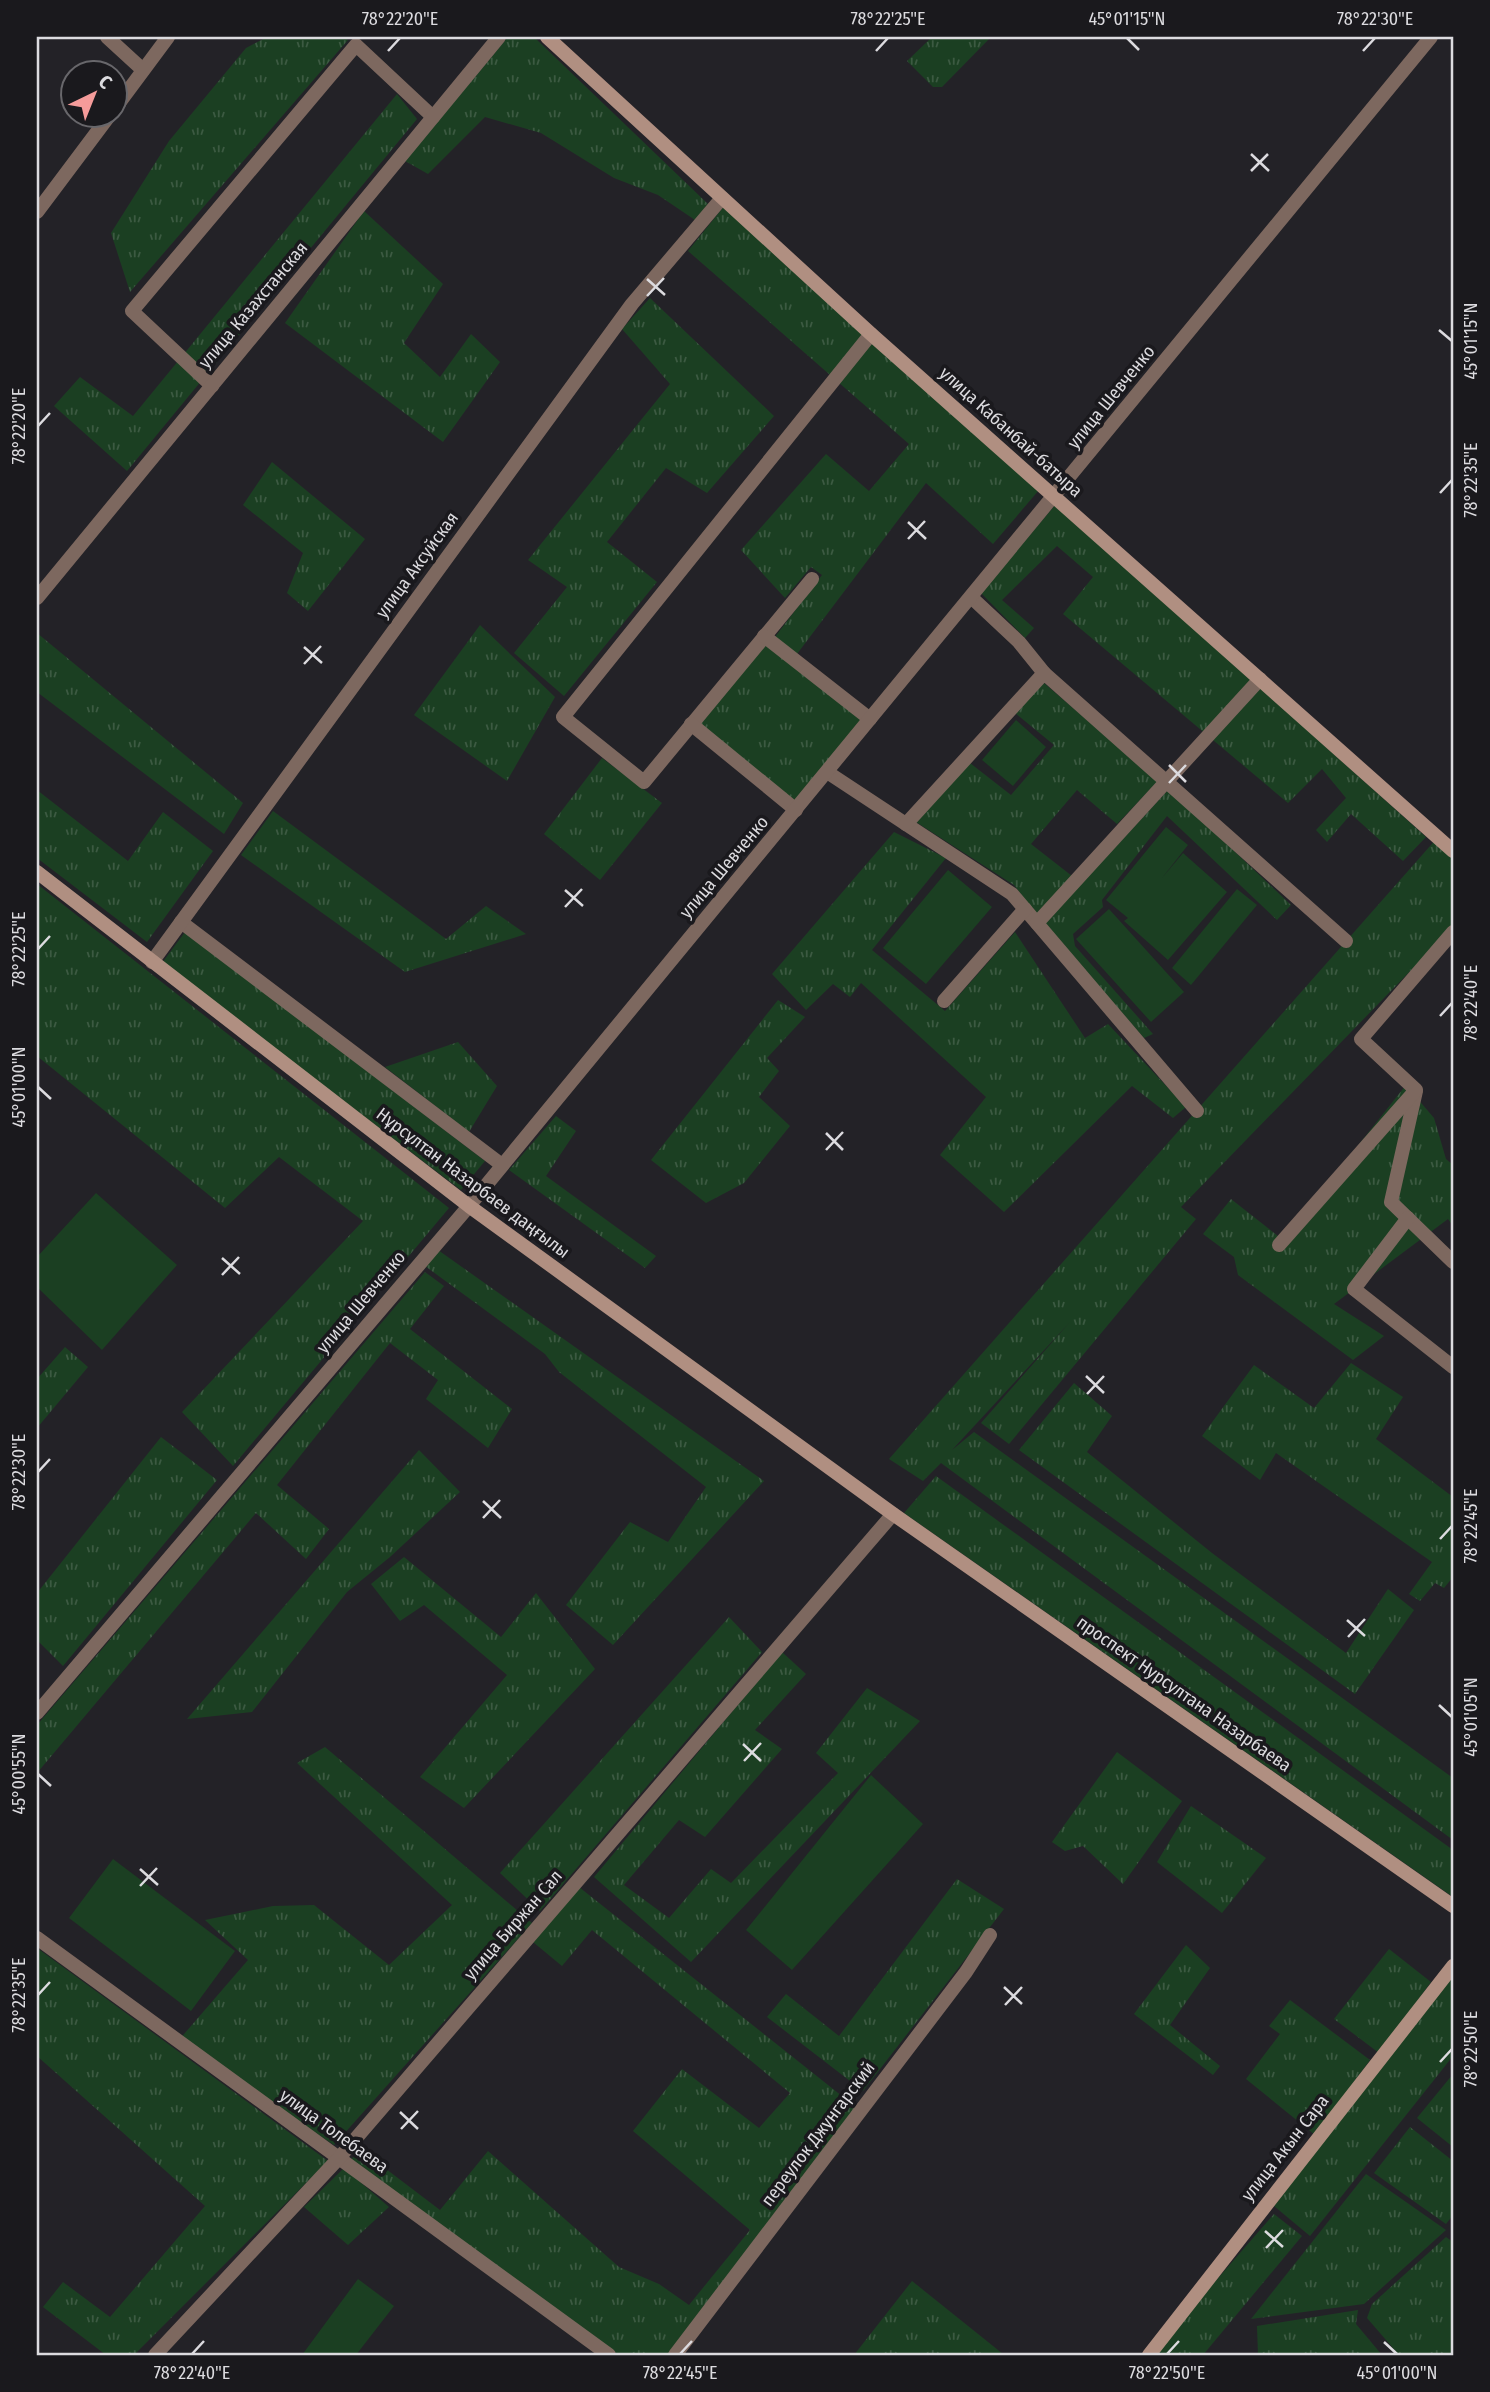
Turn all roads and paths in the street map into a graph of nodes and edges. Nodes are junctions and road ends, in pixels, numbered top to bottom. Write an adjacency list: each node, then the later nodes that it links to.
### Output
1 (107, 37): 6 (street)
2 (168, 37): 6 (street)
3 (499, 37): 8 (street, улица Казахстанская)
4 (547, 37): 10 (main road, улица Кабанбай-батыра)
5 (1431, 37): 14 (street, улица Шевченко)
6 (143, 70): 7 (street)
7 (130, 88)
8 (433, 117): 13 (street, улица Казахстанская); 13 (street)
9 (98, 130): 11 (street)
10 (722, 198): 12 (main road, улица Кабанбай-батыра); 30 (street, улица Аксуйская)
11 (39, 203)
12 (872, 334): 14 (main road, улица Кабанбай-батыра); 22 (street)
13 (212, 386): 16 (street, улица Казахстанская)
14 (1055, 496): 17 (street, улица Шевченко); 20 (main road, улица Кабанбай-батыра)
15 (812, 579): 18 (street)
16 (37, 597)
17 (971, 597): 19 (street); 21 (street, улица Шевченко)
18 (764, 636): 21 (street); 22 (street)
19 (1044, 673): 24 (street); 26 (street)
20 (1260, 679): 24 (street); 27 (main road, улица Кабанбай-батыра)
21 (870, 719): 23 (street, улица Шевченко)
22 (691, 724): 25 (street)
23 (827, 772): 25 (street, улица Шевченко); 26 (street)
24 (1167, 780): 31 (street); 33 (street)
25 (796, 810): 38 (street, улица Шевченко)
26 (906, 824): 29 (street)
27 (1453, 851)
28 (37, 872): 34 (main road, Нұрсұлтан Назарбаев даңғылы)
29 (1025, 909): 31 (street); 35 (street)
30 (181, 922): 34 (street, улица Аксуйская); 38 (street)
31 (1037, 923): 37 (street)
32 (1453, 932): 36 (street)
33 (1346, 941)
34 (152, 962): 39 (main road, Нұрсұлтан Назарбаев даңғылы)
35 (944, 1001)
36 (1416, 1090): 40 (street); 41 (street)
37 (1197, 1111)
38 (502, 1165): 39 (street, улица Шевченко)
39 (469, 1206): 44 (main road, Нұрсұлтан Назарбаев даңғылы); 45 (street, улица Шевченко)
40 (1408, 1218): 42 (street); 43 (street)
41 (1279, 1245)
42 (1453, 1262)
43 (1453, 1367)
44 (893, 1514): 46 (main road, проспект Нурсултана Назарбаева); 50 (street, улица Биржан Сал)
45 (37, 1713)
46 (1453, 1906)
47 (990, 1935): 53 (street, переулок Джунгарский)
48 (37, 1938): 50 (street, улица Толебаева)
49 (1453, 1966): 54 (main road, улица Акын Сара)
50 (338, 2158): 51 (street, улица Биржан Сал); 52 (street, улица Толебаева)
51 (155, 2355)
52 (609, 2355)
53 (675, 2355)
54 (1149, 2355)

